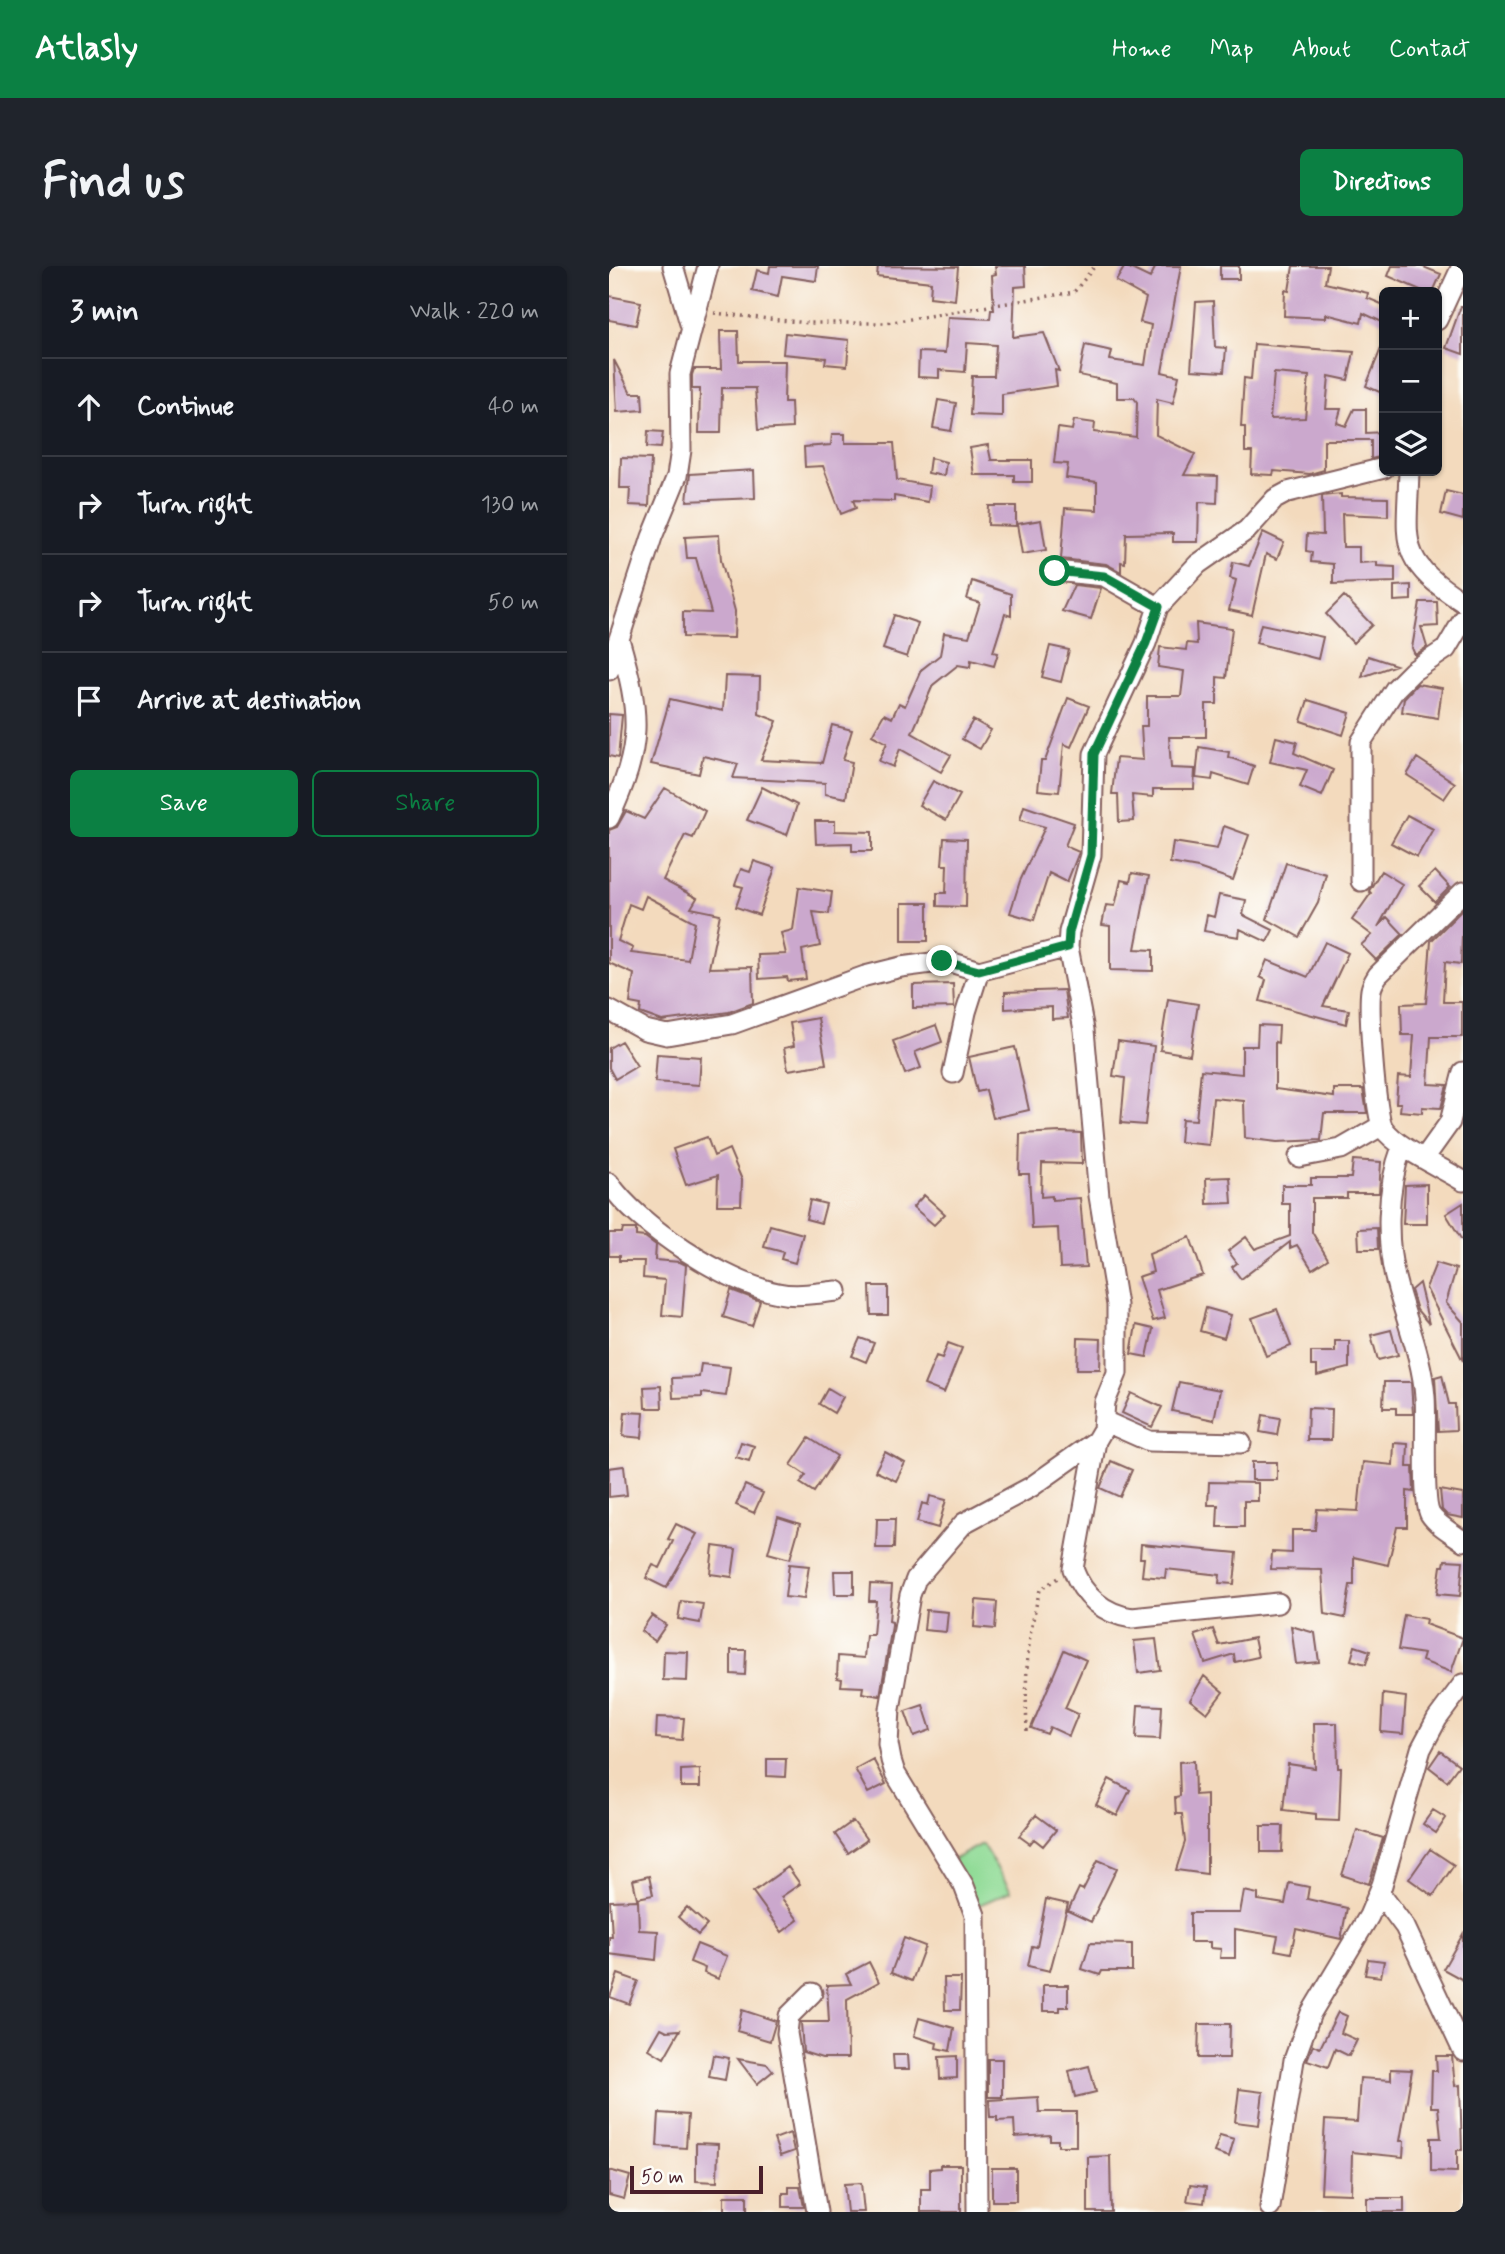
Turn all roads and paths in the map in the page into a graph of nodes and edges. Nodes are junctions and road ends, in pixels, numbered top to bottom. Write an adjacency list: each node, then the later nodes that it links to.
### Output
1 (673, 266): 6 (street)
2 (708, 266): 6 (street)
3 (1095, 266): 6 (path)
4 (1462, 266): 5 (street)
5 (1442, 309)
6 (693, 319): 13 (street)
7 (1379, 469): 11 (street)
8 (1409, 476): 10 (street)
9 (1055, 571): 11 (street)
10 (1463, 602)
11 (1159, 607): 18 (street)
12 (1463, 620): 16 (street)
13 (619, 639): 14 (street); 15 (street)
14 (609, 670)
15 (609, 818)
16 (1361, 881)
17 (1463, 892): 23 (street)
18 (1068, 947): 19 (street); 30 (street)
19 (979, 971): 20 (street); 22 (street)
20 (609, 1010)
21 (1463, 1072): 26 (street)
22 (953, 1073)
23 (1381, 1126): 24 (street); 25 (street)
24 (1402, 1147): 26 (street); 33 (street)
25 (1299, 1157)
26 (1425, 1157): 27 (street)
27 (1463, 1181)
28 (609, 1183): 29 (street)
29 (837, 1291)
30 (1106, 1422): 31 (street); 32 (street)
31 (1096, 1441): 34 (street); 43 (street)
32 (1241, 1443)
33 (1463, 1541)
34 (1073, 1569): 35 (street); 37 (path)
35 (1278, 1603)
36 (1463, 1684): 38 (street)
37 (1027, 1731)
38 (1379, 1892): 40 (street); 41 (street)
39 (812, 1993): 42 (street)
40 (1463, 2051)
41 (1270, 2207)
42 (817, 2212)
43 (977, 2212)

